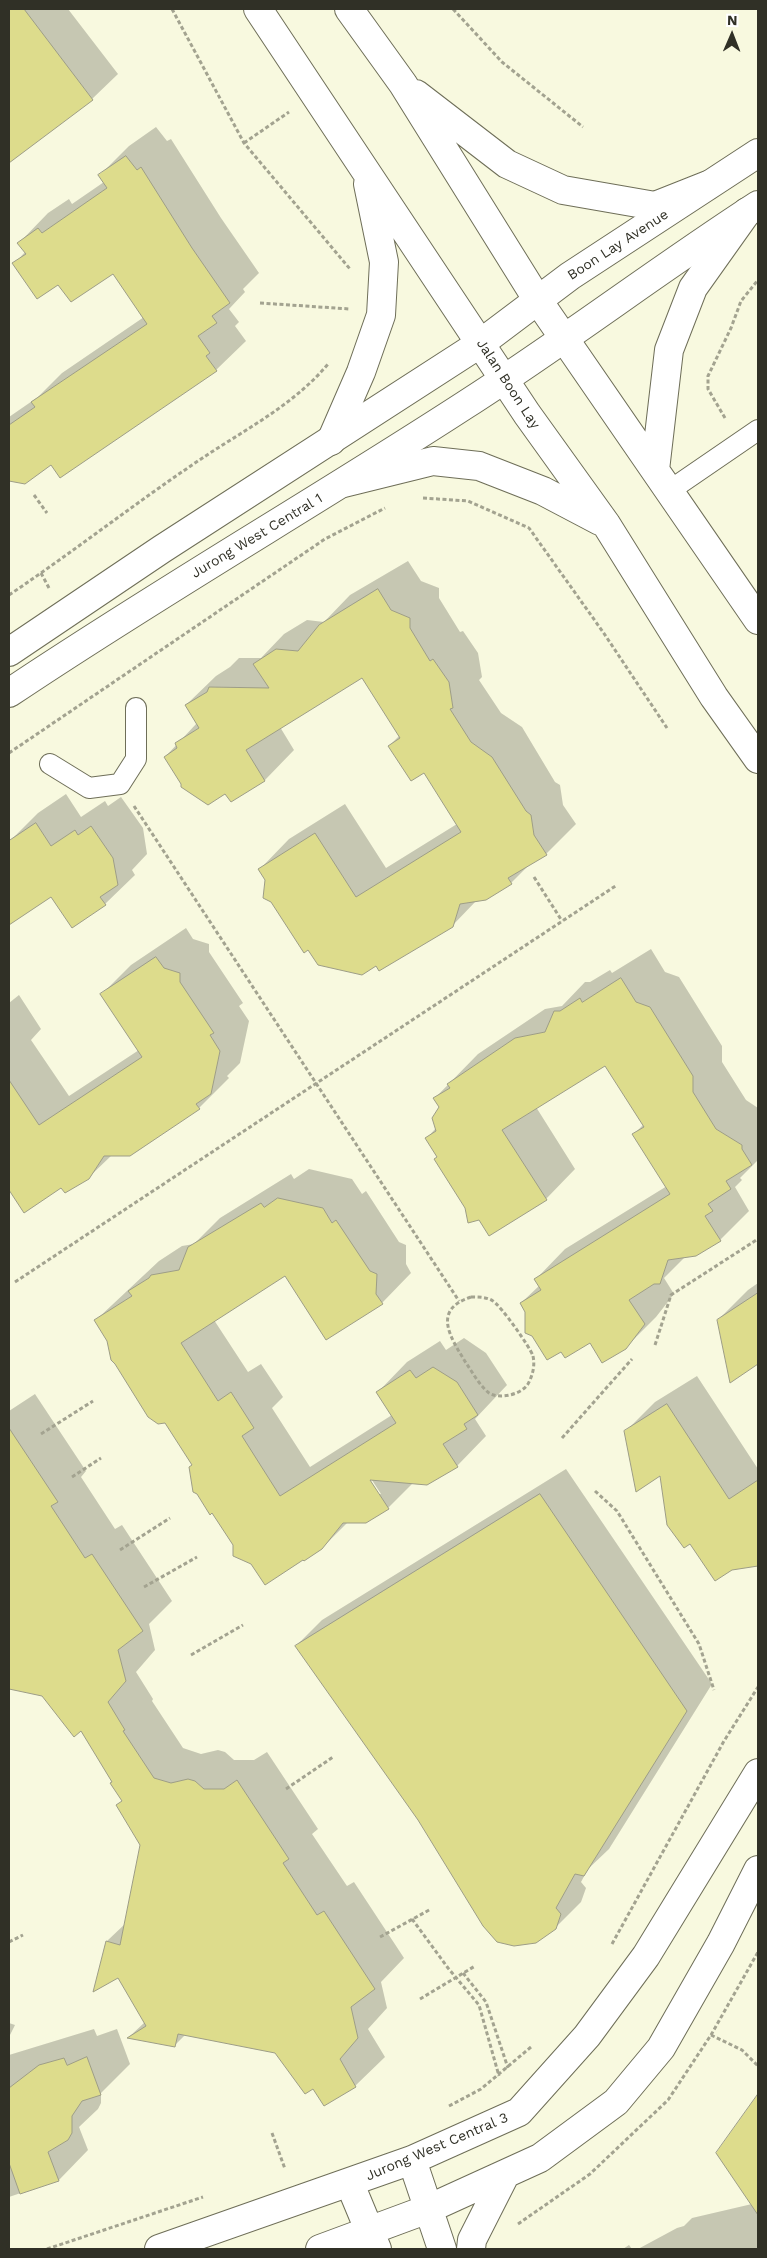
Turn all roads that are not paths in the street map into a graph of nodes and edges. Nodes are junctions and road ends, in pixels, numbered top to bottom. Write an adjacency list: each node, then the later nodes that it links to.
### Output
1 (258, 9): 5 (street, Jalan Boon Lay)
2 (349, 9): 3 (street)
3 (403, 84): 6 (street); 8 (street)
4 (758, 153): 6 (street, Boon Lay Avenue)
5 (366, 171): 10 (street, Jalan Boon Lay); 13 (street)
6 (708, 185): 8 (street, Boon Lay Avenue)
7 (753, 208): 9 (street); 14 (street)
8 (537, 299): 9 (street); 10 (street, Boon Lay Avenue)
9 (564, 338): 11 (street); 14 (street)
10 (481, 342): 11 (street, Jalan Boon Lay); 13 (street)
11 (504, 380): 15 (street, Jurong West Central 1); 16 (street, Jalan Boon Lay)
12 (758, 430): 14 (lane)
13 (331, 441): 18 (street)
14 (662, 480): 17 (street)
15 (344, 483): 16 (street); 19 (street, Jurong West Central 1)
16 (606, 524): 21 (street, Jalan Boon Lay)
17 (756, 613)
18 (9, 652)
19 (9, 693)
20 (136, 708): 22 (lane)
21 (758, 758)
22 (50, 764)
23 (758, 1773): 25 (street, Jurong West Central 3)
24 (758, 1870): 26 (street)
25 (412, 2160): 27 (street, Jurong West Central 3); 28 (street)
26 (504, 2175): 28 (street); 33 (street)
27 (350, 2184): 29 (street); 30 (street, Jurong West Central 3)
28 (428, 2209): 29 (street); 32 (street)
29 (374, 2240): 31 (street)
30 (159, 2249)
31 (320, 2249)
32 (442, 2249)
33 (471, 2249)

